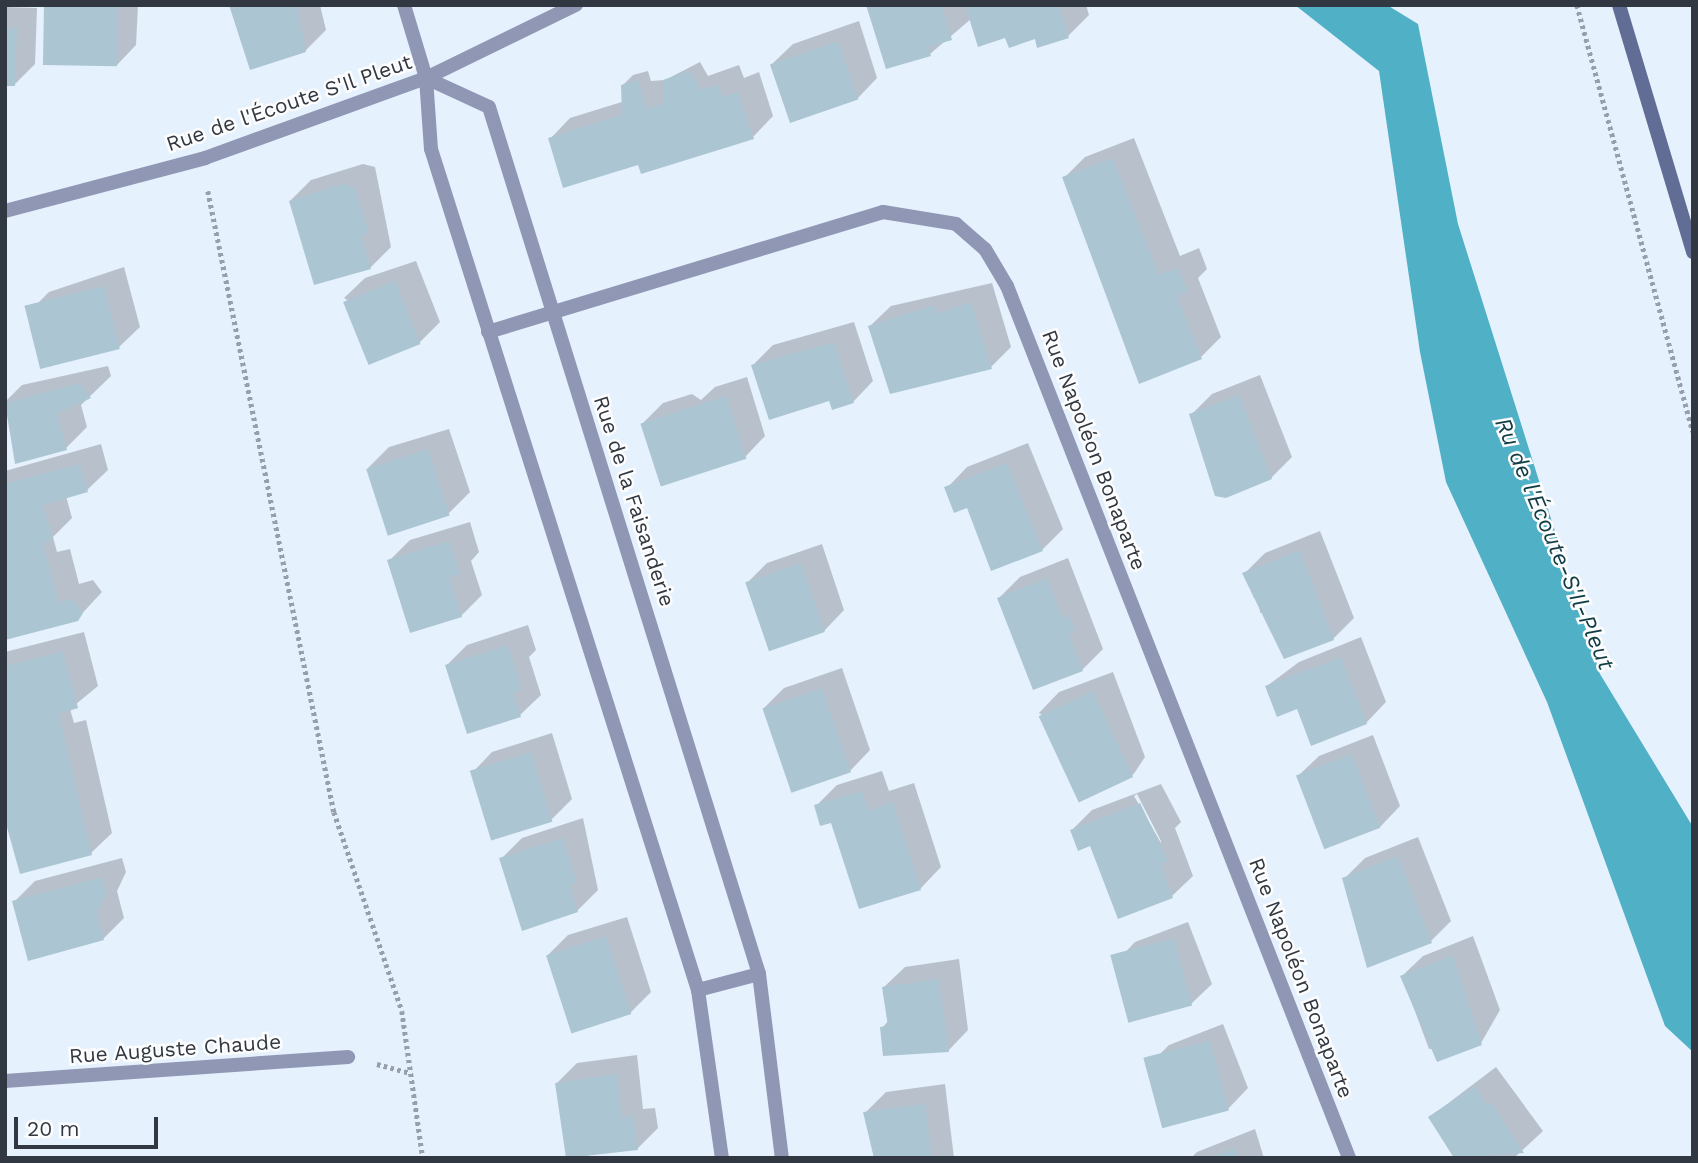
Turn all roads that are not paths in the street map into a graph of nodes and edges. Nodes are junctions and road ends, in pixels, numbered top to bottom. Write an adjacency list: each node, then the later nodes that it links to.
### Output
1 (404, 5): 4 (street)
2 (576, 5): 4 (street, Rue de l'Écoute S'Il Pleut)
3 (1619, 5): 6 (main road)
4 (426, 78): 5 (street, Rue de l'Écoute S'Il Pleut); 7 (street, Rue de la Faisanderie); 8 (street)
5 (5, 211)
6 (1693, 252)
7 (553, 314): 8 (street, Rue Napoléon Bonaparte); 9 (street, Rue de la Faisanderie); 15 (street, Rue Napoléon Bonaparte)
8 (488, 332): 10 (street)
9 (759, 974): 10 (street); 14 (street, Rue de la Faisanderie)
10 (698, 990): 13 (street)
11 (348, 1057): 12 (street, Rue Auguste Chaude)
12 (5, 1081)
13 (722, 1158)
14 (782, 1158)
15 (1349, 1158)

